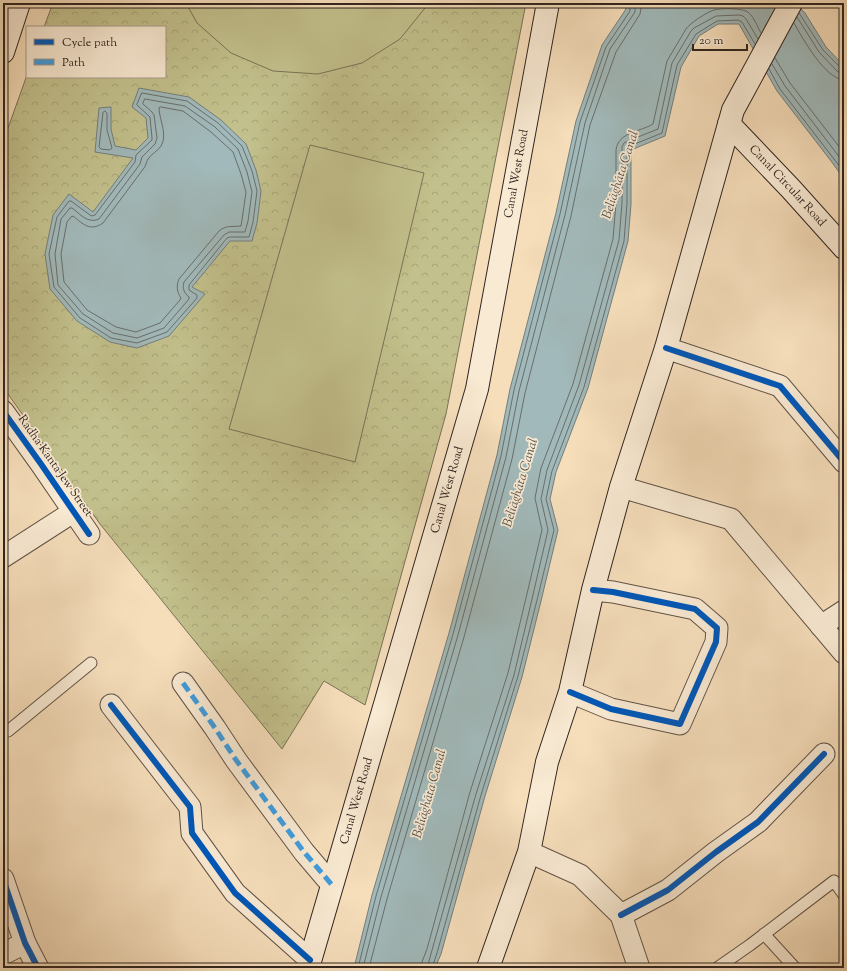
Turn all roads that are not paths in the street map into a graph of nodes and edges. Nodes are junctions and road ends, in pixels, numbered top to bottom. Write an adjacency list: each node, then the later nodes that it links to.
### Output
1 (20, 3): 4 (main road)
2 (548, 3): 26 (main road, Canal West Road)
3 (791, 3): 5 (main road)
4 (3, 52)
5 (731, 117): 6 (main road, Canal Circular Road); 7 (main road)
6 (844, 248)
7 (666, 348): 9 (street); 10 (main road)
8 (3, 411): 11 (street, Radha Kanta Jew Street)
9 (844, 462)
10 (621, 487): 14 (main road); 16 (street)
11 (73, 512): 12 (street, Radha Kanta Jew Street); 13 (street)
12 (89, 534)
13 (3, 557)
14 (593, 590): 20 (main road); 20 (street)
15 (844, 611): 16 (street)
16 (821, 626): 17 (street)
17 (844, 653)
18 (91, 663): 22 (lane)
19 (183, 683): 26 (street)
20 (570, 692): 24 (main road)
21 (112, 705): 32 (street)
22 (3, 732)
23 (824, 754): 28 (street)
24 (529, 852): 28 (street); 34 (main road)
25 (3, 879): 30 (street)
26 (332, 885): 32 (main road, Canal West Road)
27 (844, 895): 29 (lane)
28 (621, 915): 35 (street)
29 (764, 934): 36 (lane); 37 (lane)
30 (25, 943): 31 (street); 33 (street)
31 (3, 954)
32 (309, 964)
33 (38, 968)
34 (488, 968)
35 (640, 968)
36 (717, 968)
37 (795, 968)

